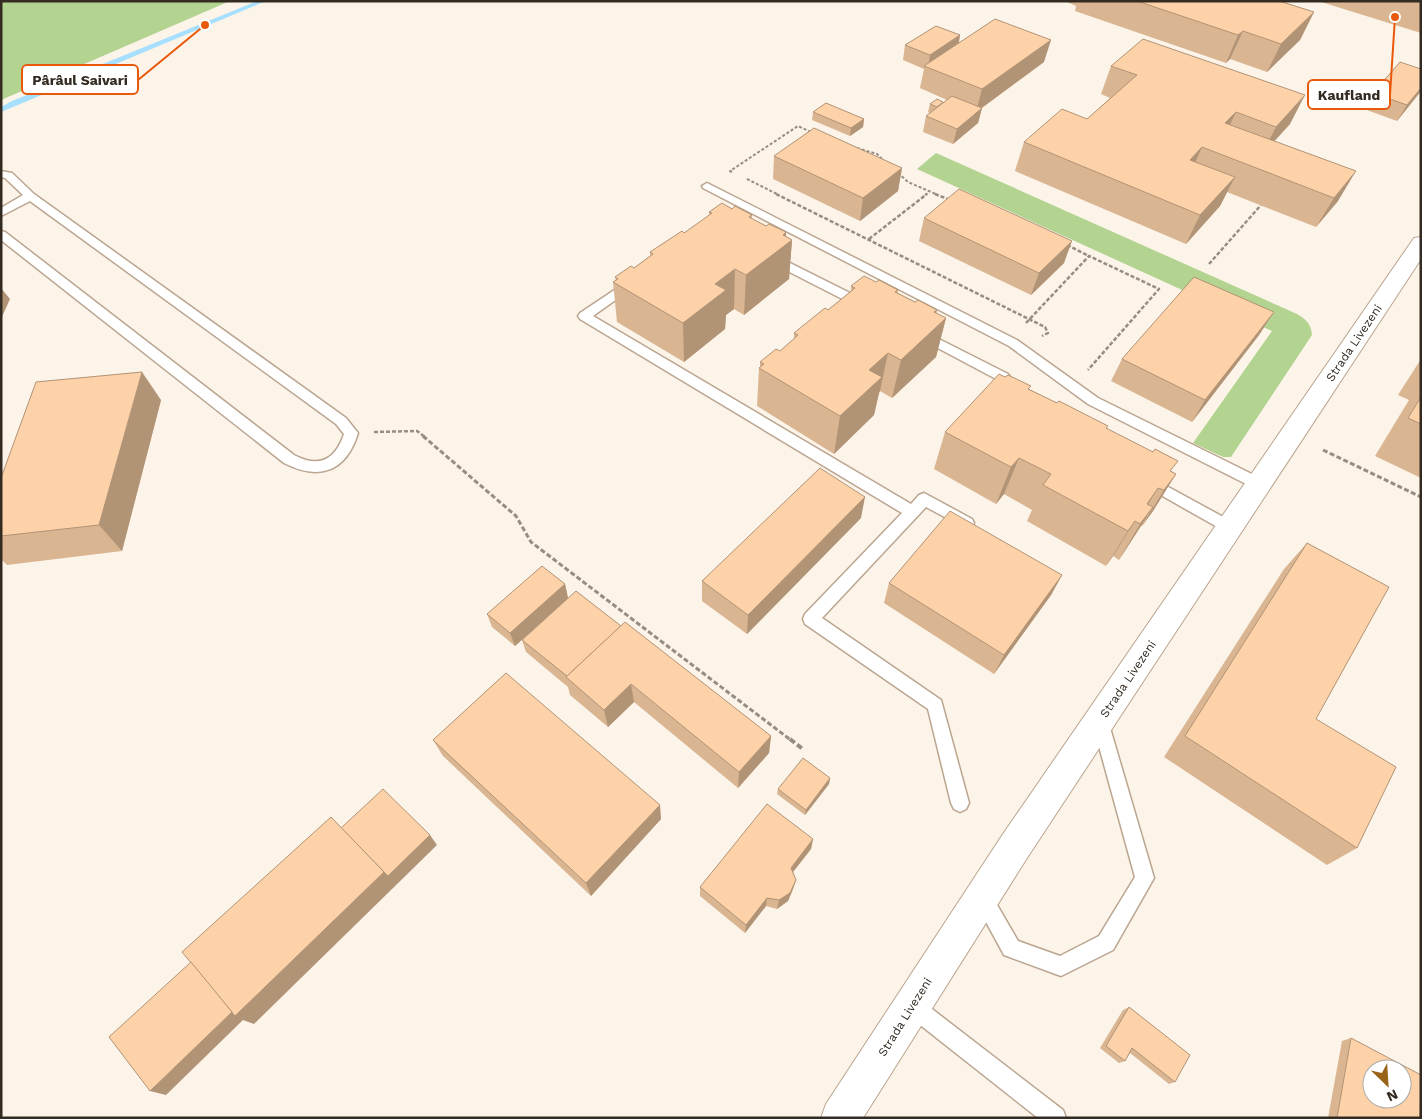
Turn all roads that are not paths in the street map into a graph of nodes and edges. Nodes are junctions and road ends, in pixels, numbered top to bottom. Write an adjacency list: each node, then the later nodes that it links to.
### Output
1 (1, 174): 3 (lane)
2 (706, 186): 13 (lane)
3 (30, 196): 4 (lane); 5 (lane)
4 (1, 213)
5 (1, 234)
6 (1421, 243): 13 (main road, Strada Livezeni)
7 (756, 250): 9 (lane)
8 (640, 277): 14 (lane)
9 (870, 308)
10 (906, 327): 11 (lane)
11 (1018, 398)
12 (1138, 475): 15 (lane)
13 (1259, 484): 15 (main road, Strada Livezeni)
14 (912, 512): 16 (lane); 18 (lane)
15 (1231, 528): 17 (main road, Strada Livezeni)
16 (982, 532)
17 (1100, 720): 19 (main road, Strada Livezeni); 19 (lane)
18 (960, 803)
19 (981, 897): 20 (main road, Strada Livezeni)
20 (912, 1006): 21 (main road, Strada Livezeni); 22 (lane)
21 (840, 1118)
22 (1055, 1118)

